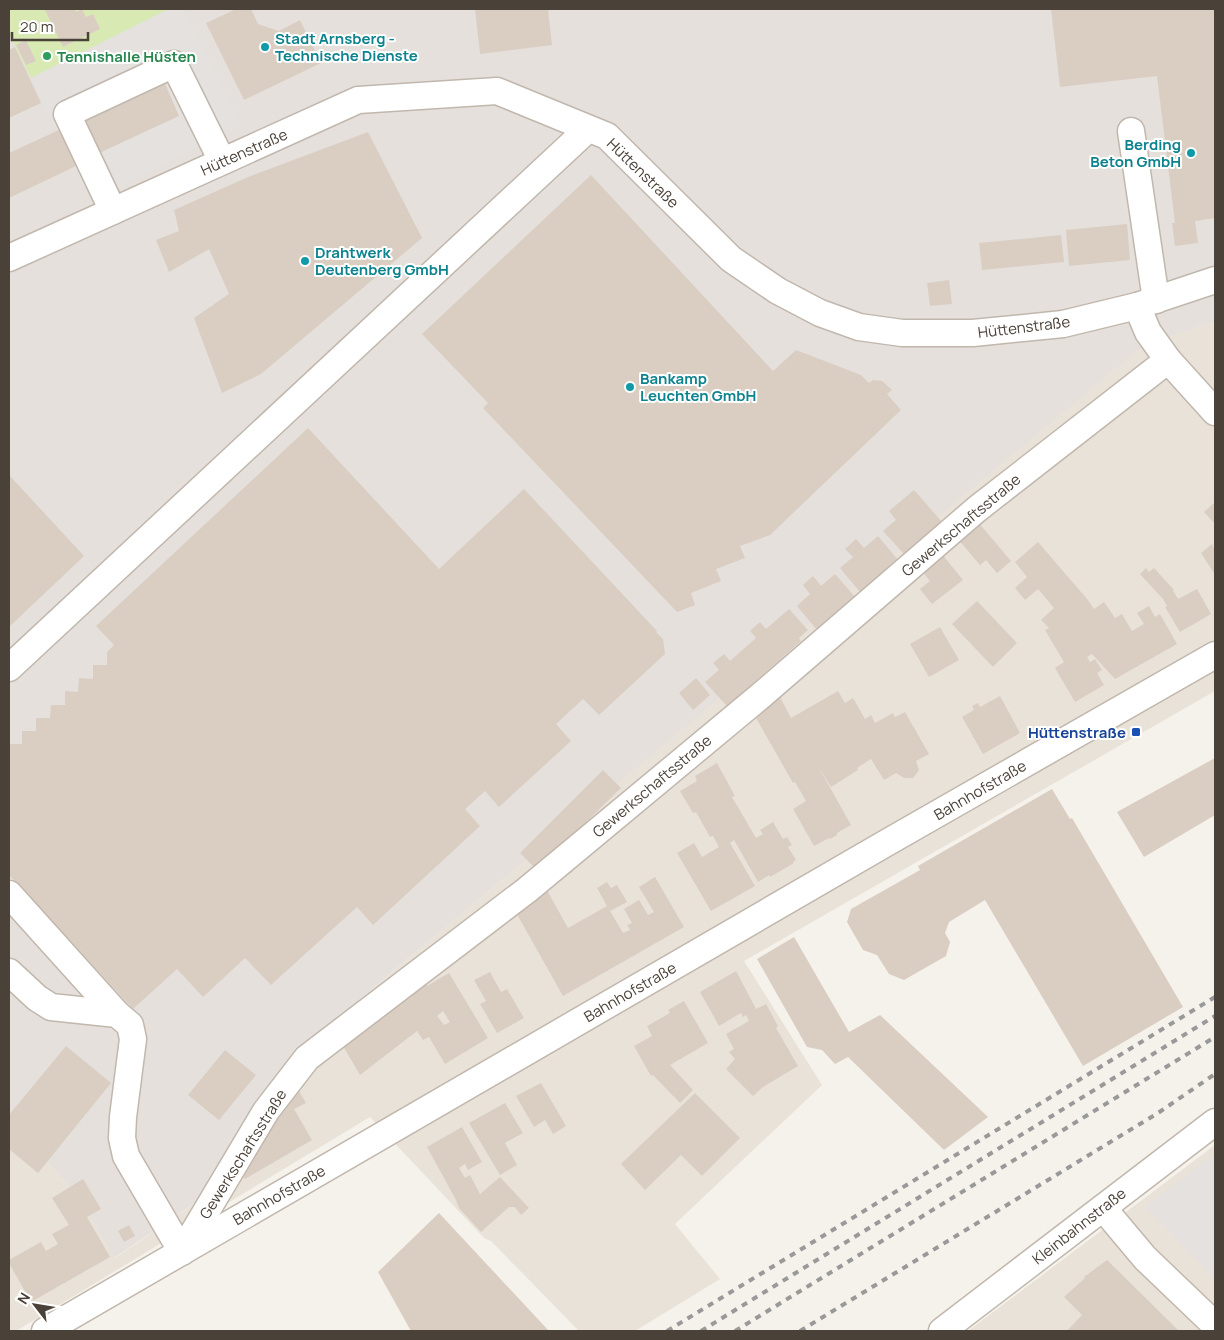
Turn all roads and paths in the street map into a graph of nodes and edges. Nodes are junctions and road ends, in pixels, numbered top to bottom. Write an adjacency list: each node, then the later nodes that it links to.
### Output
1 (588, 129): 3 (street, Hüttenstraße); 7 (street, Hüttenstraße); 11 (street)
2 (1131, 131): 7 (street)
3 (222, 161): 4 (street, Hüttenstraße); 4 (street)
4 (113, 211): 5 (street, Hüttenstraße)
5 (9, 258)
6 (1215, 280): 7 (street, Hüttenstraße)
7 (1147, 302): 8 (street)
8 (1168, 360): 9 (street); 17 (street, Gewerkschaftsstraße)
9 (1215, 412)
10 (1215, 655): 17 (street, Bahnhofstraße)
11 (9, 668)
12 (9, 894): 14 (street)
13 (9, 972): 14 (street)
14 (118, 1014): 17 (street)
15 (1215, 1122): 16 (street, Kleinbahnstraße)
16 (1103, 1208): 18 (street); 20 (street, Kleinbahnstraße)
17 (182, 1252): 19 (street, Bahnhofstraße)
18 (1215, 1325)
19 (45, 1331)
20 (942, 1331)

